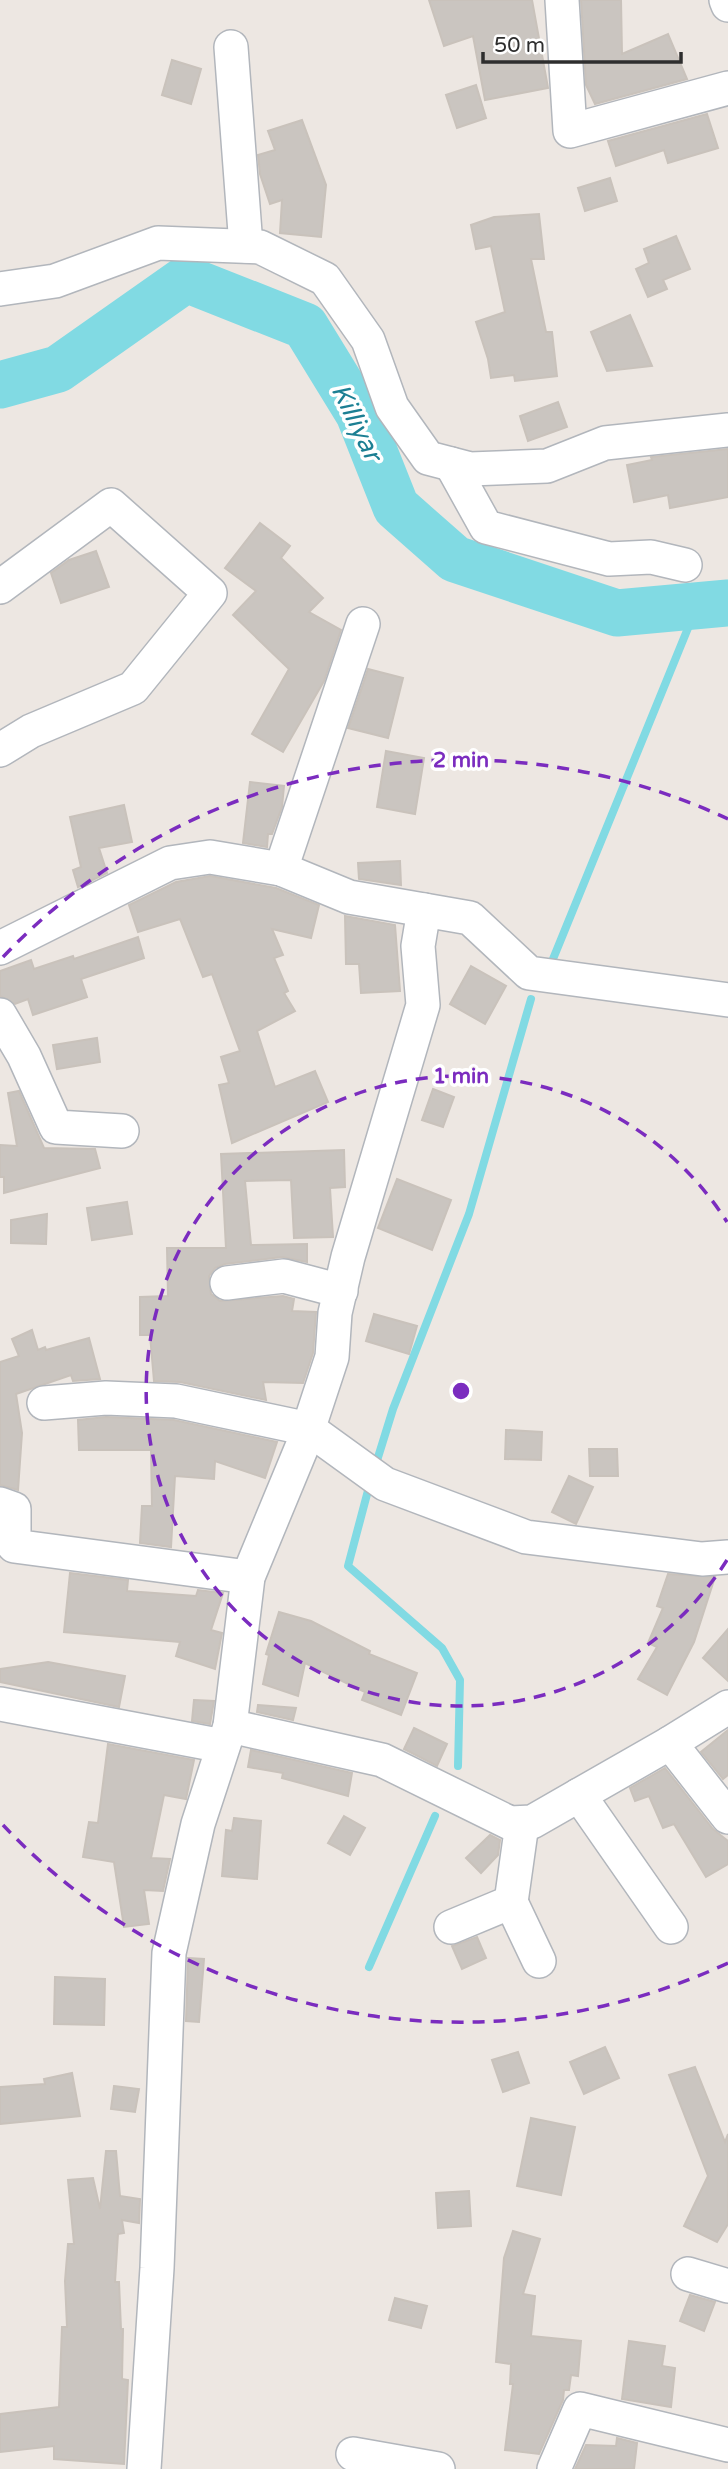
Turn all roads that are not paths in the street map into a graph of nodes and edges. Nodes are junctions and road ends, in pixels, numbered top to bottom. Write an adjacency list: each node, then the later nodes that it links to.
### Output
1 (562, 0): 5 (street)
2 (726, 0): 3 (street)
3 (728, 5)
4 (231, 47): 6 (street)
5 (728, 88)
6 (246, 246): 7 (street); 9 (street)
7 (0, 289)
8 (728, 430): 9 (street)
9 (451, 464): 10 (street)
10 (684, 565)
11 (0, 587): 13 (street)
12 (363, 624): 14 (street)
13 (0, 750)
14 (281, 869): 15 (street); 16 (street)
15 (424, 910): 17 (street); 21 (street)
16 (0, 948)
17 (728, 1000)
18 (0, 1015): 19 (street)
19 (122, 1131)
20 (227, 1283): 21 (street)
21 (341, 1291): 23 (street)
22 (44, 1403): 23 (street)
23 (309, 1429): 25 (street); 26 (street)
24 (0, 1504): 26 (street)
25 (728, 1557)
26 (248, 1577): 29 (street)
27 (0, 1704): 29 (street)
28 (728, 1707): 30 (street)
29 (226, 1736): 33 (street); 42 (street)
30 (670, 1743): 31 (street); 32 (street)
31 (579, 1795): 33 (street); 36 (street)
32 (728, 1817)
33 (522, 1824): 34 (street)
34 (511, 1902): 35 (street); 37 (street)
35 (452, 1927)
36 (671, 1927)
37 (540, 1961)
38 (688, 2274): 39 (street)
39 (728, 2287)
40 (728, 2445): 44 (street)
41 (353, 2454): 43 (street)
42 (144, 2469)
43 (438, 2469)
44 (554, 2469)

